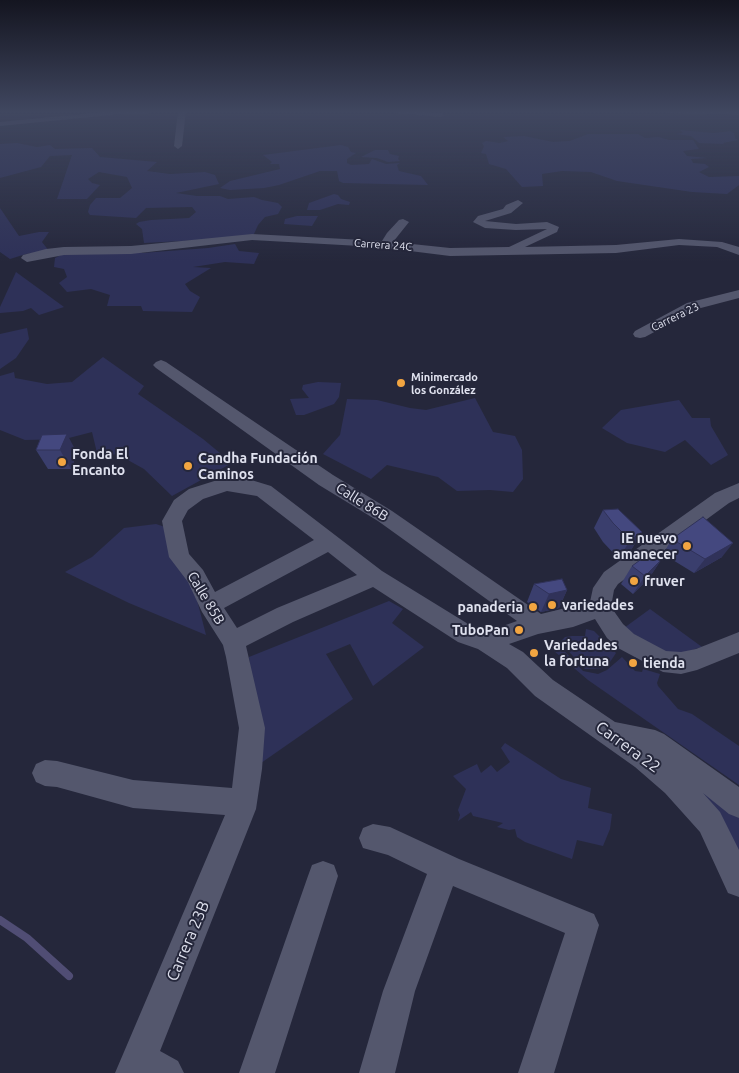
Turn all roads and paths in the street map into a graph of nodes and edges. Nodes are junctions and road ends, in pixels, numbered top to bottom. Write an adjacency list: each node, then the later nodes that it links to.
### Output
1 (518, 203): 4 (street)
2 (403, 222): 3 (street)
3 (386, 245): 4 (street, Carrera 24C); 6 (street, Carrera 24C)
4 (510, 250): 5 (street, Carrera 24C)
5 (739, 251)
6 (27, 258)
7 (739, 294): 8 (street, Carrera 23)
8 (640, 334)
9 (161, 365): 15 (street, Calle 86B)
10 (739, 490): 14 (street)
11 (330, 541): 12 (street, Calle 85B); 13 (street); 13 (street, Calle 85B)
12 (375, 577): 16 (street, Calle 85B); 17 (street)
13 (210, 605): 17 (street, Calle 85B)
14 (600, 608): 15 (street); 18 (street)
15 (534, 626): 16 (street)
16 (496, 638): 19 (street, Carrera 22)
17 (233, 641): 22 (street, Calle 85B)
18 (739, 642)
19 (598, 725): 21 (street); 26 (street, Carrera 22)
20 (45, 773): 22 (street)
21 (739, 804)
22 (242, 806): 27 (street, Carrera 23B)
23 (373, 838): 24 (street)
24 (443, 866): 29 (street); 30 (street)
25 (323, 876): 28 (street)
26 (739, 882)
27 (146, 1068)
28 (257, 1073)
29 (377, 1073)
30 (536, 1073)

